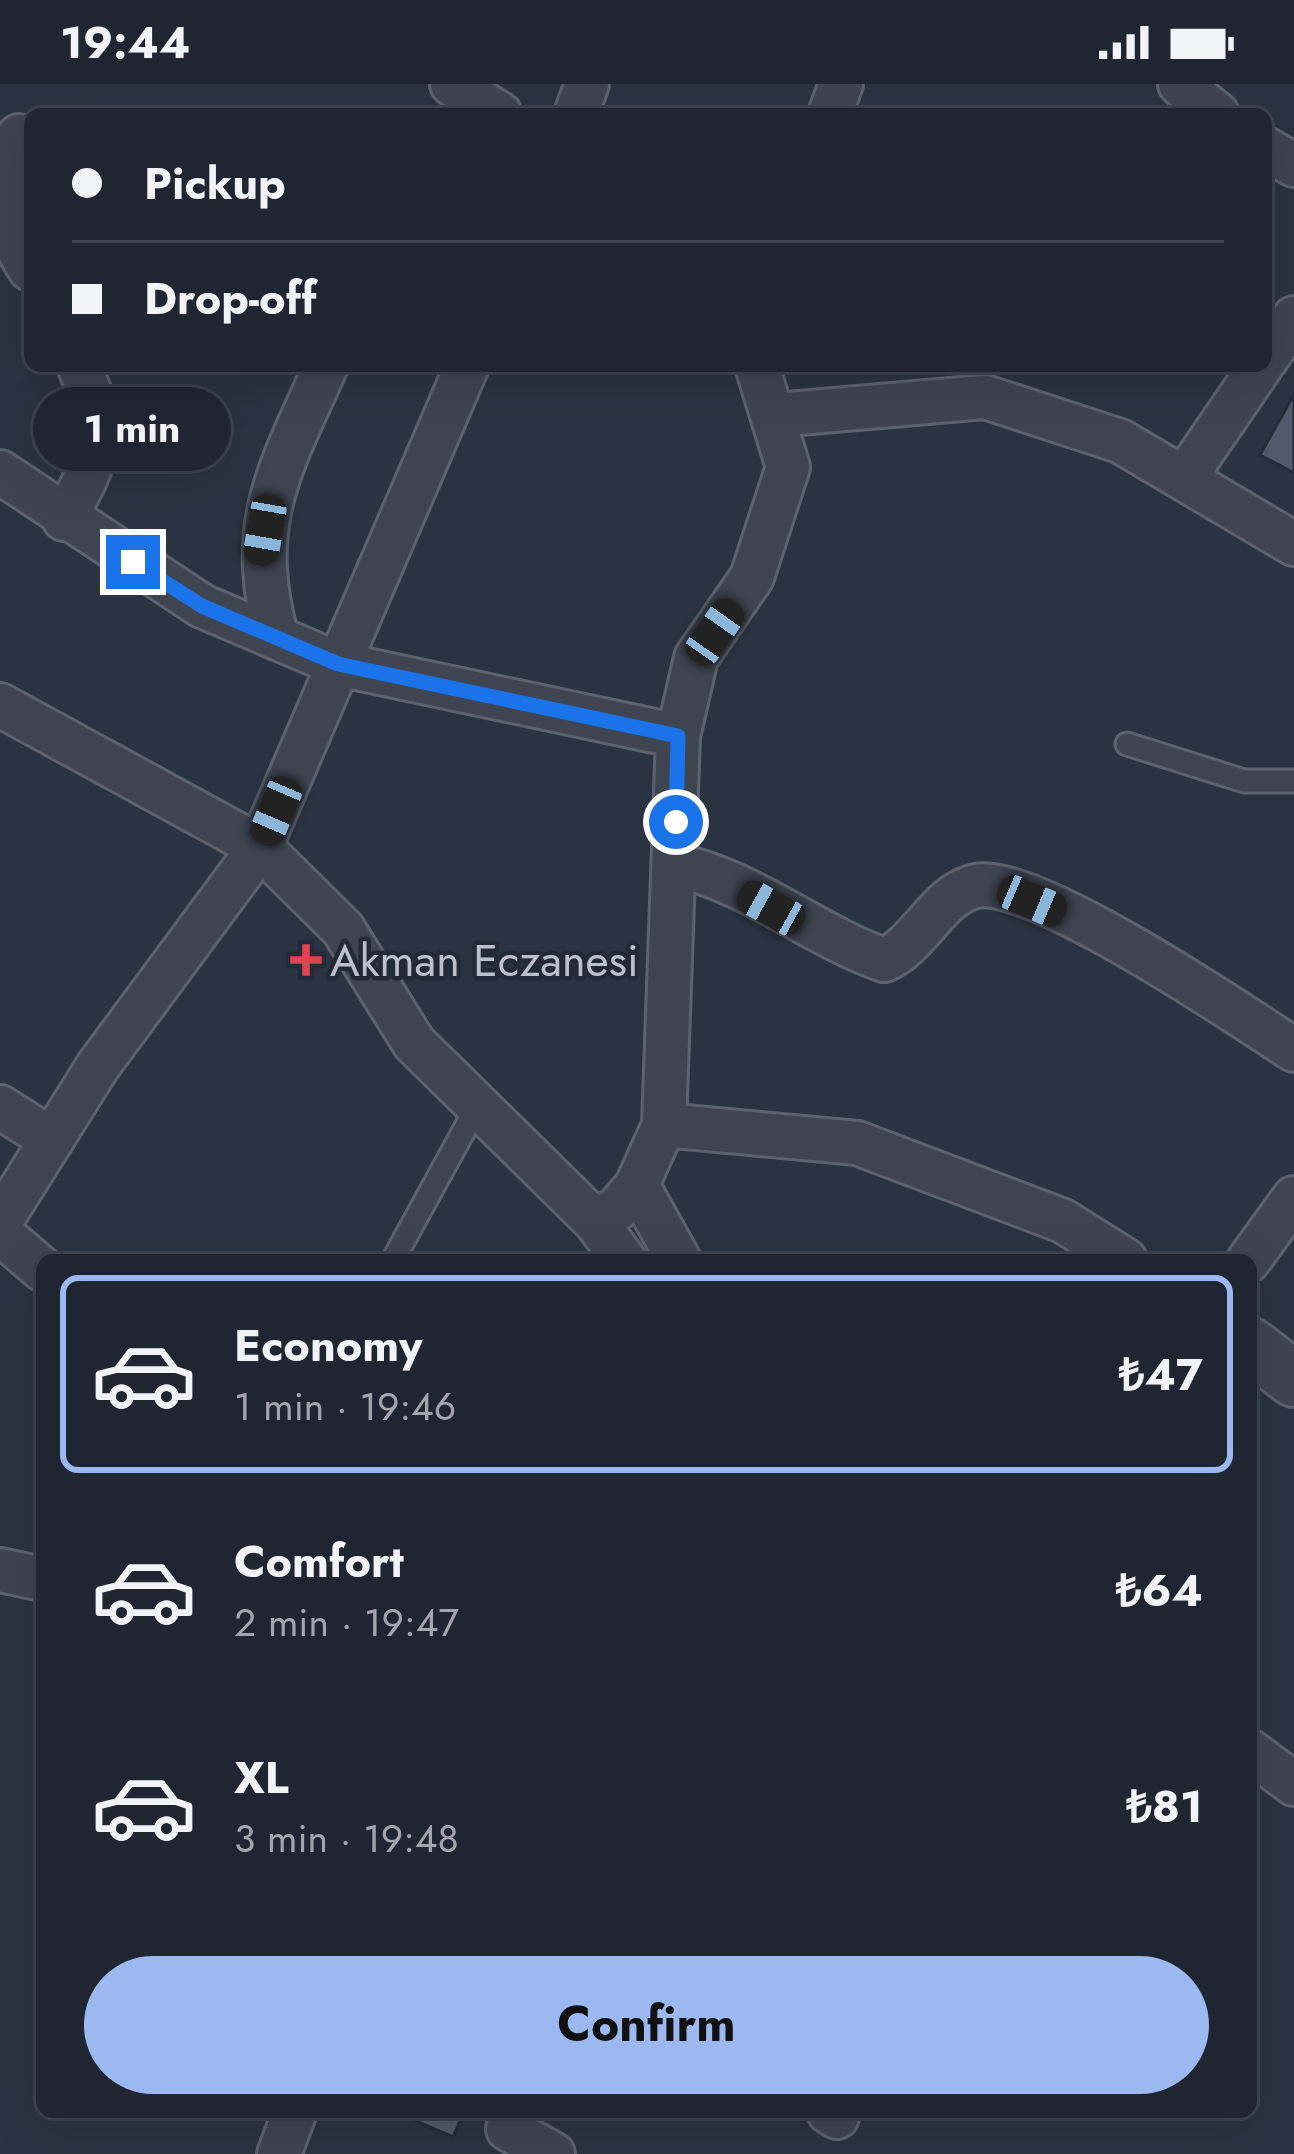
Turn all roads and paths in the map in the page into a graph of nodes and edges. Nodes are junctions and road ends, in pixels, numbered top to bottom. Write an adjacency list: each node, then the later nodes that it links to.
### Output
1 (452, 84): 3 (street)
2 (1180, 84): 4 (street)
3 (490, 108)
4 (1210, 108)
5 (19, 136): 6 (street)
6 (24, 261)
7 (1294, 318): 8 (street)
8 (1272, 351)
9 (83, 372): 17 (street)
10 (323, 372): 19 (street)
11 (464, 372): 20 (street)
12 (759, 372): 14 (street)
13 (1258, 372): 16 (street)
14 (776, 415): 16 (street); 22 (street)
15 (0, 472): 17 (street)
16 (1185, 477): 18 (street)
17 (64, 518): 19 (street)
18 (1294, 544)
19 (277, 638): 20 (street)
20 (338, 664): 22 (street); 25 (street)
21 (2, 712): 25 (street)
22 (678, 736): 26 (street)
23 (1127, 744): 24 (lane)
24 (1294, 781)
25 (260, 847): 28 (street); 31 (street)
26 (675, 865): 27 (street); 30 (street)
27 (1294, 1050)
28 (478, 1105): 35 (street); 37 (lane)
29 (0, 1107): 31 (street)
30 (664, 1125): 32 (street); 40 (street)
31 (52, 1140): 34 (street)
32 (637, 1185): 35 (street); 39 (street)
33 (1294, 1198): 41 (street)
34 (0, 1222)
35 (596, 1222): 38 (street)
36 (0, 1233): 42 (street)
37 (396, 1254)
38 (620, 1254)
39 (676, 1254)
40 (1115, 1254)
41 (1253, 1254)
42 (36, 1265)
43 (1257, 1351): 44 (street)
44 (1294, 1379)
45 (0, 1570): 46 (street)
46 (36, 1578)
47 (1257, 1756): 48 (street)
48 (1294, 1784)
49 (294, 2118): 51 (street)
50 (505, 2132): 52 (street)
51 (279, 2154)
52 (553, 2154)

